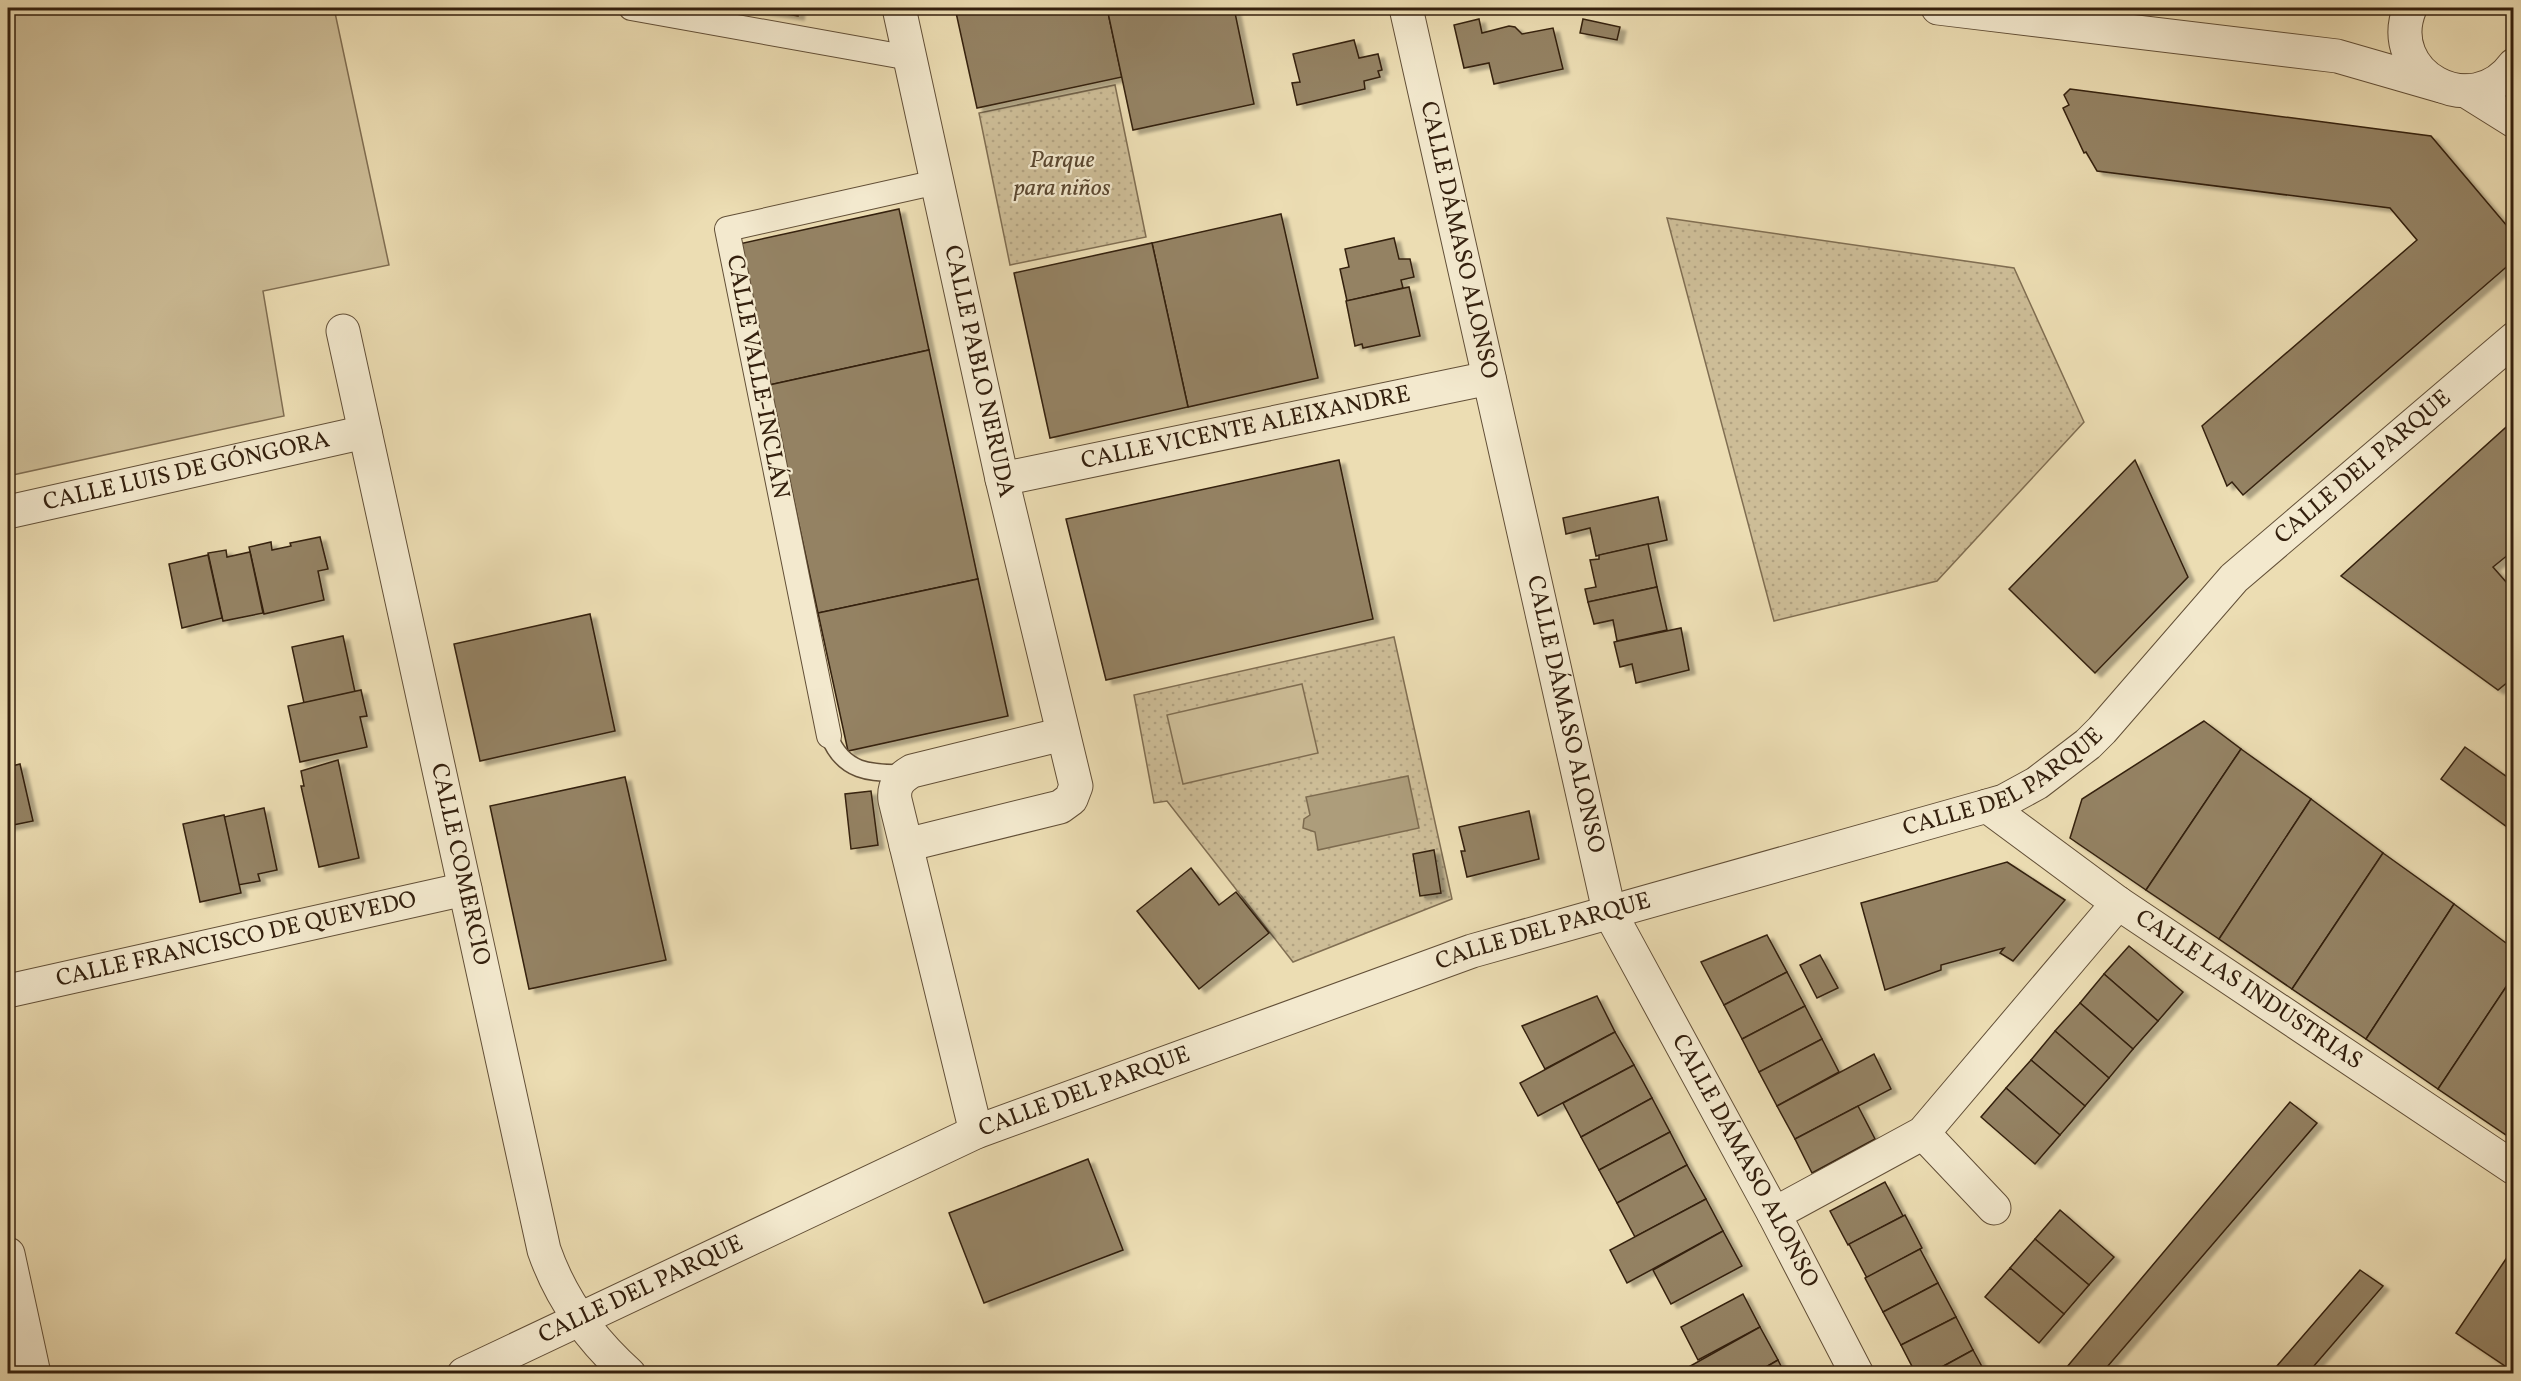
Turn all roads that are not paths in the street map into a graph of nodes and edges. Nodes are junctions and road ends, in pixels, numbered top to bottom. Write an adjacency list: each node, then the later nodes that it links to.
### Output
1 (631, 8): 7 (street)
2 (899, 8): 7 (street, CALLE PABLO NERUDA)
3 (1406, 8): 14 (street, CALLE DÁMASO ALONSO)
4 (1938, 8): 6 (street)
5 (2407, 14): 6 (street); 9 (street)
6 (2337, 56): 9 (street)
7 (910, 57): 11 (street, CALLE PABLO NERUDA)
8 (2514, 65): 9 (street)
9 (2454, 88): 10 (street)
10 (2514, 121)
11 (937, 182): 16 (street, CALLE PABLO NERUDA); 19 (street, CALLE VALLE-INCLÁN)
12 (343, 330): 15 (street, CALLE COMERCIO)
13 (2514, 339): 21 (street, CALLE DEL PARQUE)
14 (1489, 378): 16 (street, CALLE VICENTE ALEIXANDRE); 25 (street, CALLE DÁMASO ALONSO)
15 (365, 432): 17 (street, CALLE LUIS DE GÓNGORA); 23 (street, CALLE COMERCIO)
16 (1002, 479): 18 (street, CALLE PABLO NERUDA)
17 (8, 512)
18 (1063, 734): 20 (street); 22 (street, CALLE PABLO NERUDA)
19 (829, 736): 20 (lane)
20 (912, 771): 22 (street)
21 (1987, 806): 24 (street, CALLE LAS INDUSTRIAS); 25 (street, CALLE DEL PARQUE)
22 (906, 845): 27 (street)
23 (465, 889): 26 (street, CALLE FRANCISCO DE QUEVEDO); 33 (street, CALLE COMERCIO)
24 (2118, 903): 28 (street); 29 (street, CALLE LAS INDUSTRIAS)
25 (1609, 911): 27 (street, CALLE DEL PARQUE); 31 (street, CALLE DÁMASO ALONSO)
26 (8, 991)
27 (976, 1132): 33 (street, CALLE DEL PARQUE)
28 (1923, 1133): 30 (street); 31 (street)
29 (2514, 1168)
30 (1994, 1208)
31 (1774, 1214): 37 (street, CALLE DÁMASO ALONSO)
32 (8, 1254): 34 (street)
33 (579, 1319): 35 (street, CALLE DEL PARQUE); 36 (street, CALLE COMERCIO)
34 (34, 1374)
35 (464, 1374)
36 (629, 1374)
37 (1857, 1374)

